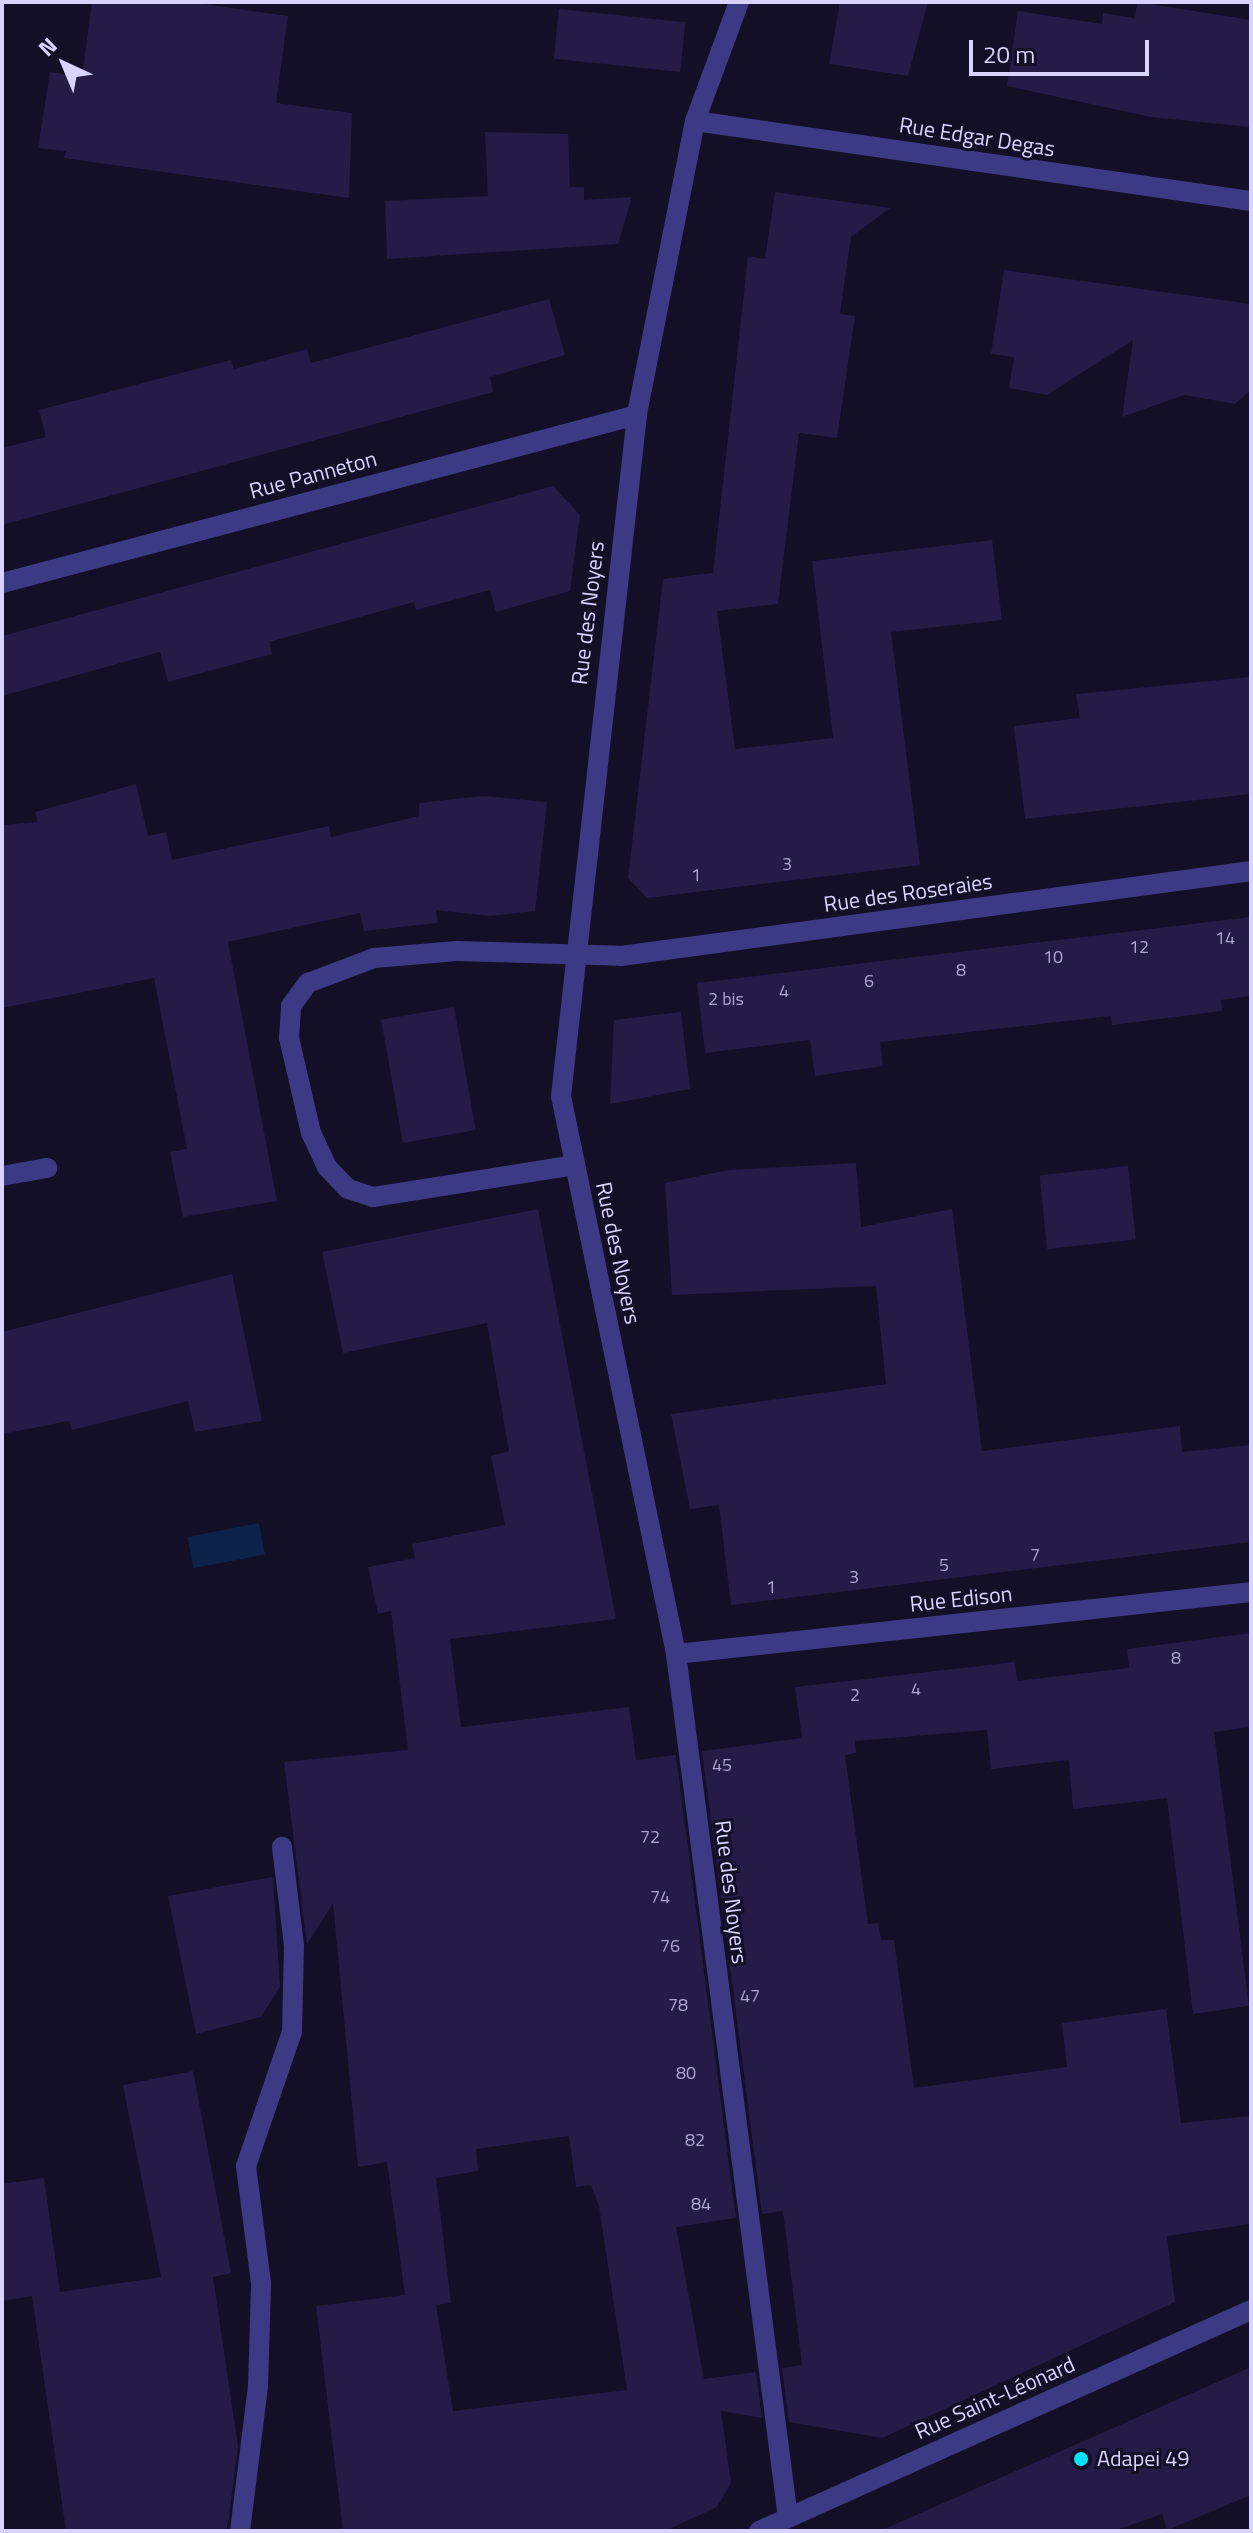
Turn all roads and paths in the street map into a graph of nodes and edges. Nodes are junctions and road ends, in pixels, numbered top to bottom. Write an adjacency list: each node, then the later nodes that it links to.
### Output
1 (739, 2): 2 (street, Rue des Noyers)
2 (695, 121): 3 (street, Rue Edgar Degas); 4 (street, Rue des Noyers)
3 (1251, 201)
4 (637, 415): 5 (street, Rue Panneton); 7 (street, Rue des Noyers)
5 (2, 583)
6 (1251, 871): 7 (street, Rue des Roseraies)
7 (572, 960): 8 (street, Rue des Noyers); 8 (street, Rue des Roseraies)
8 (575, 1165): 12 (street, Rue des Noyers)
9 (47, 1168): 10 (street)
10 (2, 1176)
11 (1251, 1592): 12 (street, Rue Edison)
12 (676, 1654): 15 (street, Rue des Noyers)
13 (282, 1847): 16 (street)
14 (1251, 2310): 15 (street, Rue Saint-Léonard)
15 (788, 2518): 17 (street, Rue Saint-Léonard)
16 (240, 2531)
17 (759, 2531)

